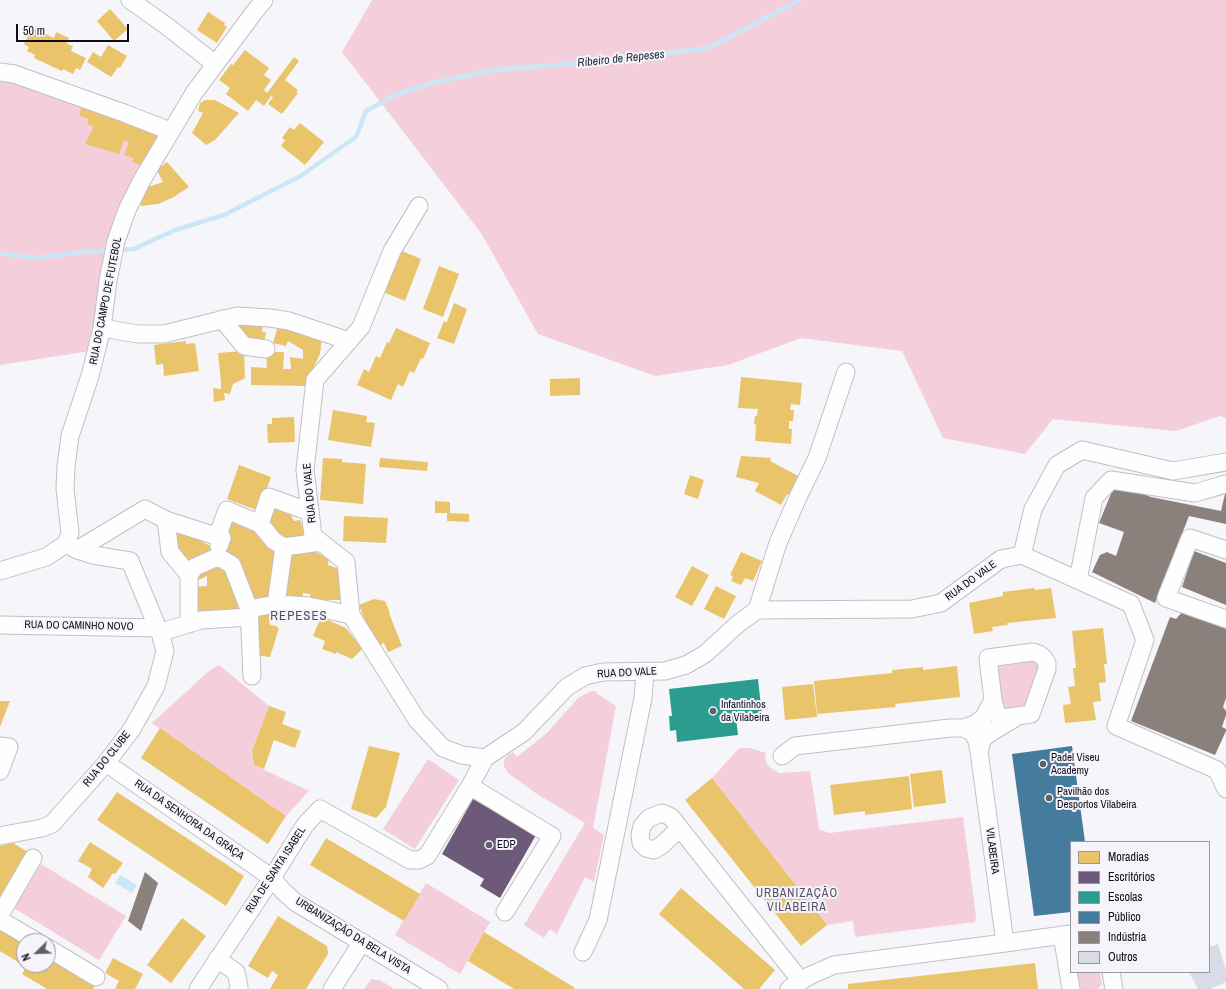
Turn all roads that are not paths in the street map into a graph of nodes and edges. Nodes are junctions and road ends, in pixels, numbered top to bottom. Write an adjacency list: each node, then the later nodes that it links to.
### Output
1 (130, 0): 3 (street)
2 (264, 0): 3 (street, RUA DO CAMPO DE FUTEBOL)
3 (215, 64): 5 (street, RUA DO CAMPO DE FUTEBOL)
4 (0, 72): 5 (street)
5 (170, 130): 8 (street, RUA DO CAMPO DE FUTEBOL)
6 (419, 206): 9 (street, RUA DO VALE)
7 (222, 319): 8 (street); 9 (street); 10 (street)
8 (102, 328): 19 (street, RUA DO CAMPO DE FUTEBOL)
9 (349, 341): 14 (street, RUA DO VALE)
10 (266, 349)
11 (846, 372): 28 (street)
12 (1226, 462): 22 (street)
13 (1226, 484): 26 (street)
14 (310, 512): 16 (street); 18 (street, RUA DO VALE)
15 (166, 520): 17 (street); 19 (street); 25 (street)
16 (260, 524): 17 (street); 20 (street)
17 (222, 538): 23 (street)
18 (321, 542): 20 (street); 30 (street, RUA DO VALE)
19 (72, 547): 24 (street); 34 (street, RUA DO CLUBE)
20 (284, 547): 27 (street)
21 (1226, 550): 31 (street)
22 (1022, 555): 26 (street); 28 (street, RUA DO VALE)
23 (216, 558): 25 (street); 29 (street)
24 (0, 571)
25 (189, 575): 32 (street)
26 (1078, 580): 46 (street)
27 (276, 604): 29 (street); 30 (street)
28 (757, 610): 35 (street, RUA DO VALE)
29 (249, 613): 32 (street); 36 (street)
30 (351, 615): 43 (street, RUA DO VALE)
31 (1226, 619)
32 (189, 624): 34 (street)
33 (0, 625): 34 (street, RUA DO CAMINHO NOVO)
34 (159, 632): 44 (street, RUA DO CLUBE)
35 (645, 672): 43 (street, RUA DO VALE); 59 (street)
36 (252, 676)
37 (993, 700): 38 (street); 38 (street); 39 (street)
38 (1021, 715): 41 (street)
39 (964, 728): 41 (street, VILABEIRA); 42 (street)
40 (0, 746): 45 (street)
41 (979, 751): 58 (street, VILABEIRA)
42 (782, 756)
43 (485, 758): 47 (street, RUA DE SANTA ISABEL)
44 (106, 763): 49 (street, RUA DO CLUBE); 51 (street, RUA DA SENHORA DA GRAÇA)
45 (0, 771)
46 (1225, 784)
47 (470, 786): 51 (street, RUA DE SANTA ISABEL); 52 (street)
48 (680, 828): 64 (street)
49 (0, 836)
50 (33, 858): 53 (street)
51 (272, 878): 57 (street, URBANIZAÇÃO DA BELA VISTA); 61 (street, RUA DE SANTA ISABEL)
52 (505, 912)
53 (0, 915)
54 (0, 920): 55 (street)
55 (22, 933)
56 (1067, 934): 58 (street); 69 (street)
57 (362, 942): 67 (street); 68 (street, URBANIZAÇÃO DA BELA VISTA)
58 (1004, 943): 64 (street)
59 (584, 952)
60 (56, 953): 63 (street)
61 (218, 959): 65 (street, RUA DE SANTA ISABEL); 66 (street)
62 (1111, 973): 70 (street)
63 (96, 978)
64 (795, 985)
65 (198, 989)
66 (238, 989)
67 (332, 989)
68 (439, 989)
69 (1071, 989)
70 (1114, 989)

